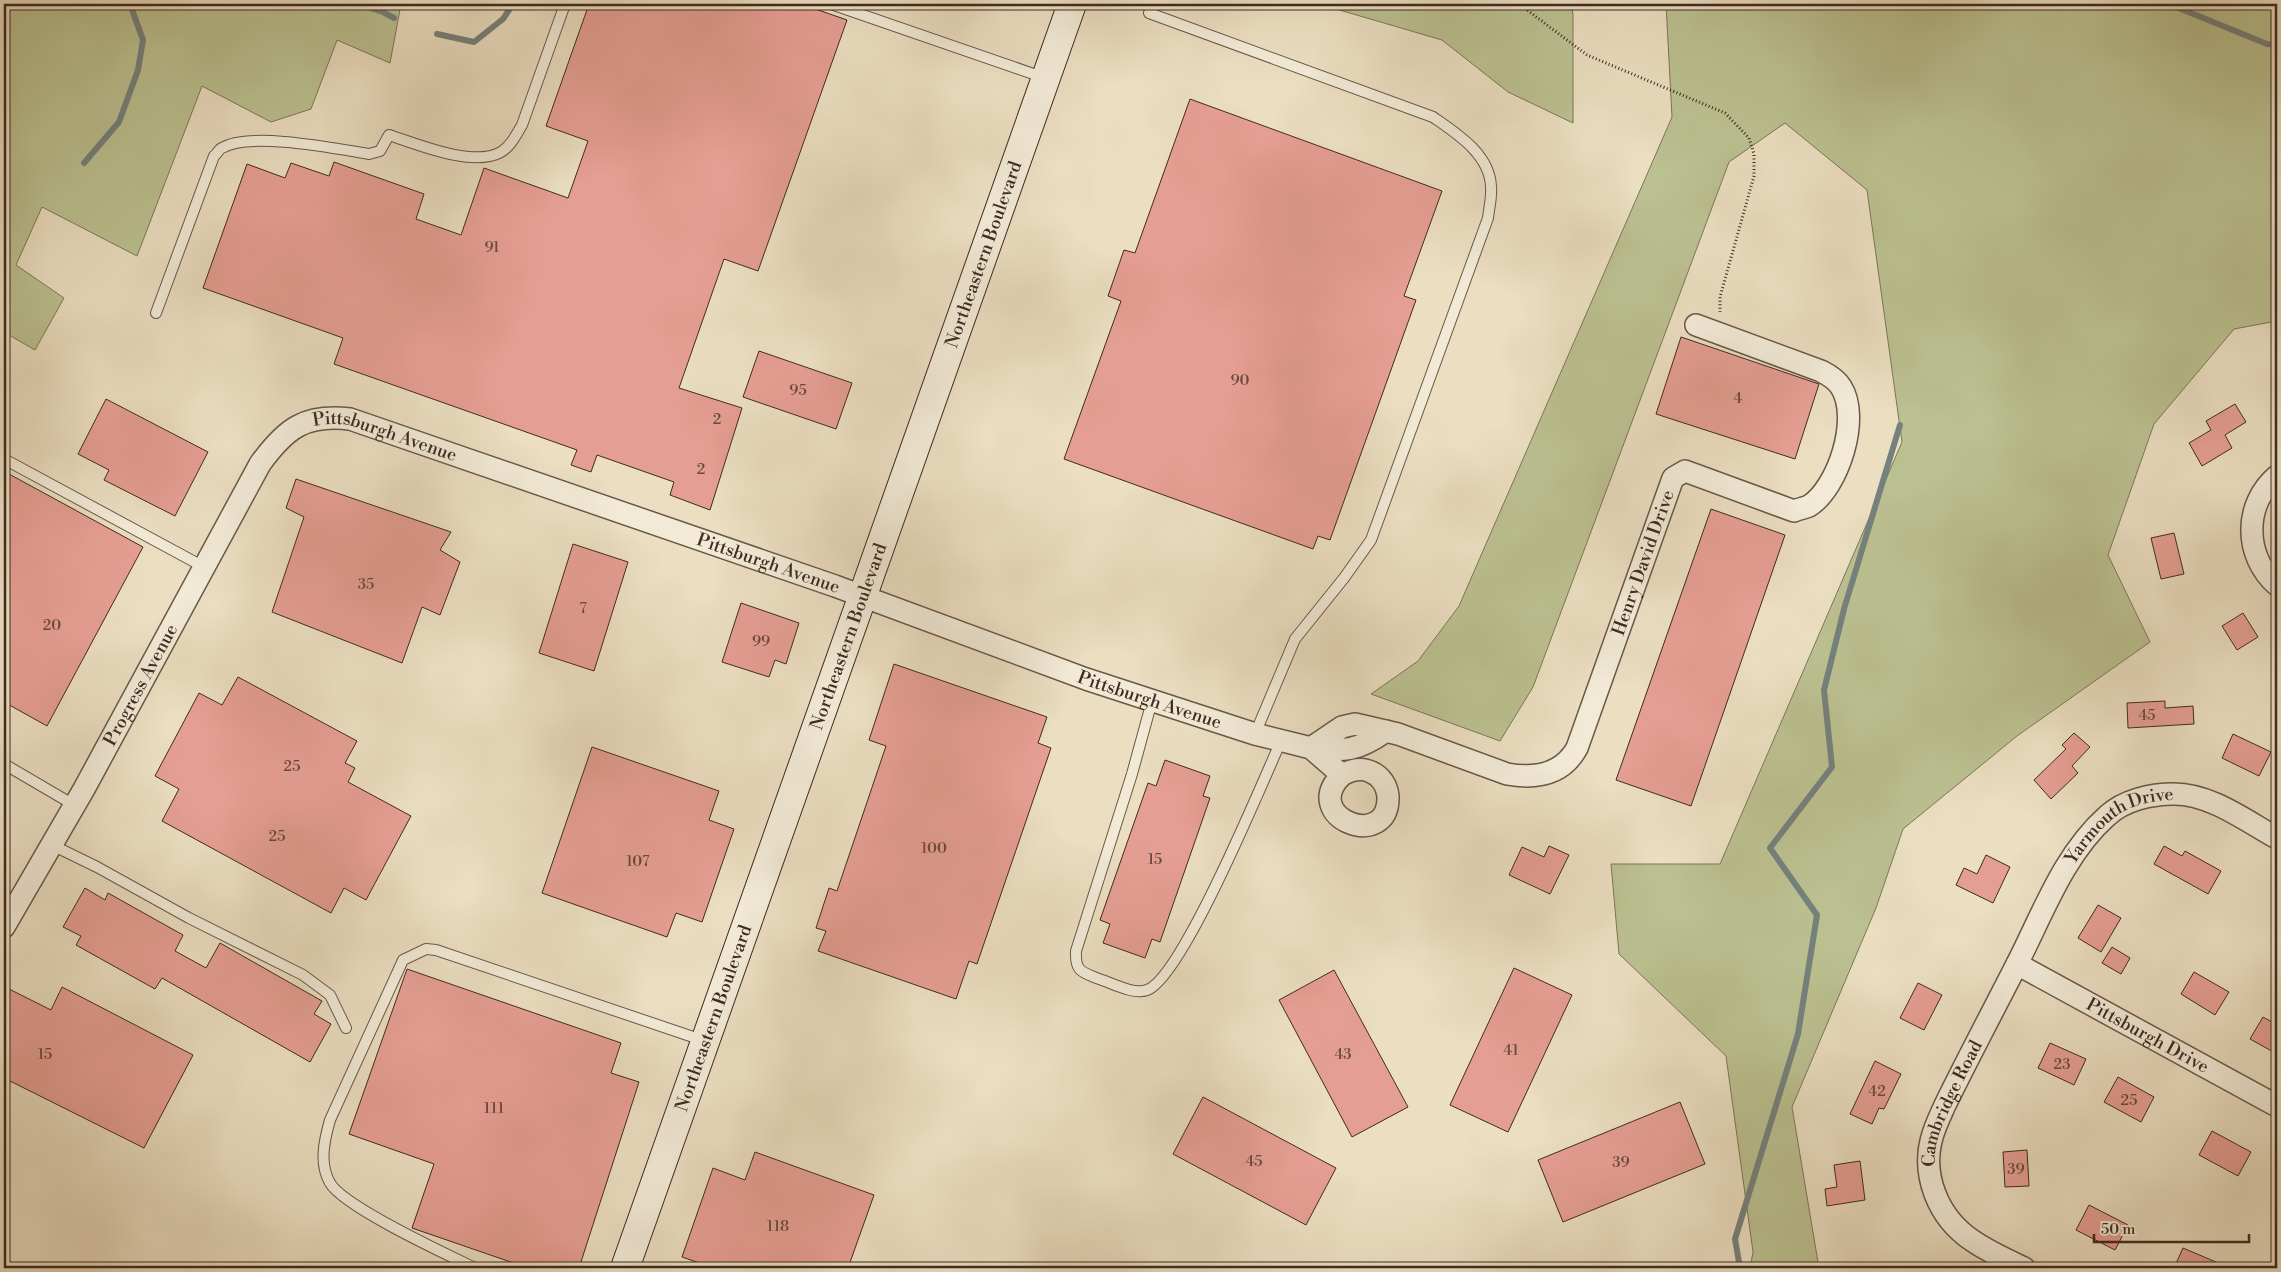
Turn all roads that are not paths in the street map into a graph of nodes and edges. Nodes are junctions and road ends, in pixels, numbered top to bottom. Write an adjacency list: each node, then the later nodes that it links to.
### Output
1 (565, 4): 6 (lane)
2 (831, 4): 5 (lane)
3 (1072, 4): 5 (street, Northeastern Boulevard)
4 (1150, 13): 15 (lane)
5 (1046, 78): 13 (street, Northeastern Boulevard)
6 (156, 313)
7 (1696, 325): 17 (street, Henry David Drive)
8 (276, 443): 11 (street, Progress Avenue); 13 (street, Pittsburgh Avenue)
9 (4, 459): 11 (lane)
10 (2277, 476): 12 (street)
11 (204, 567): 20 (street, Progress Avenue)
12 (2277, 585)
13 (863, 597): 14 (street, Pittsburgh Avenue); 26 (street, Northeastern Boulevard)
14 (1152, 701): 15 (street, Pittsburgh Avenue); 16 (lane)
15 (1255, 734): 16 (street, Pittsburgh Avenue)
16 (1281, 741): 17 (street, Pittsburgh Avenue)
17 (1311, 748): 19 (street, Pittsburgh Avenue)
18 (4, 764): 20 (lane)
19 (1342, 776)
20 (74, 806): 22 (street, Progress Avenue)
21 (2277, 838): 24 (street, Yarmouth Drive)
22 (52, 845): 23 (street, Progress Avenue); 25 (lane)
23 (7, 913)
24 (2017, 964): 27 (street, Pittsburgh Drive); 30 (street, Cambridge Road)
25 (346, 1028)
26 (706, 1041): 28 (lane); 29 (street, Northeastern Boulevard)
27 (2277, 1106)
28 (474, 1268)
29 (625, 1268)
30 (2024, 1268)

